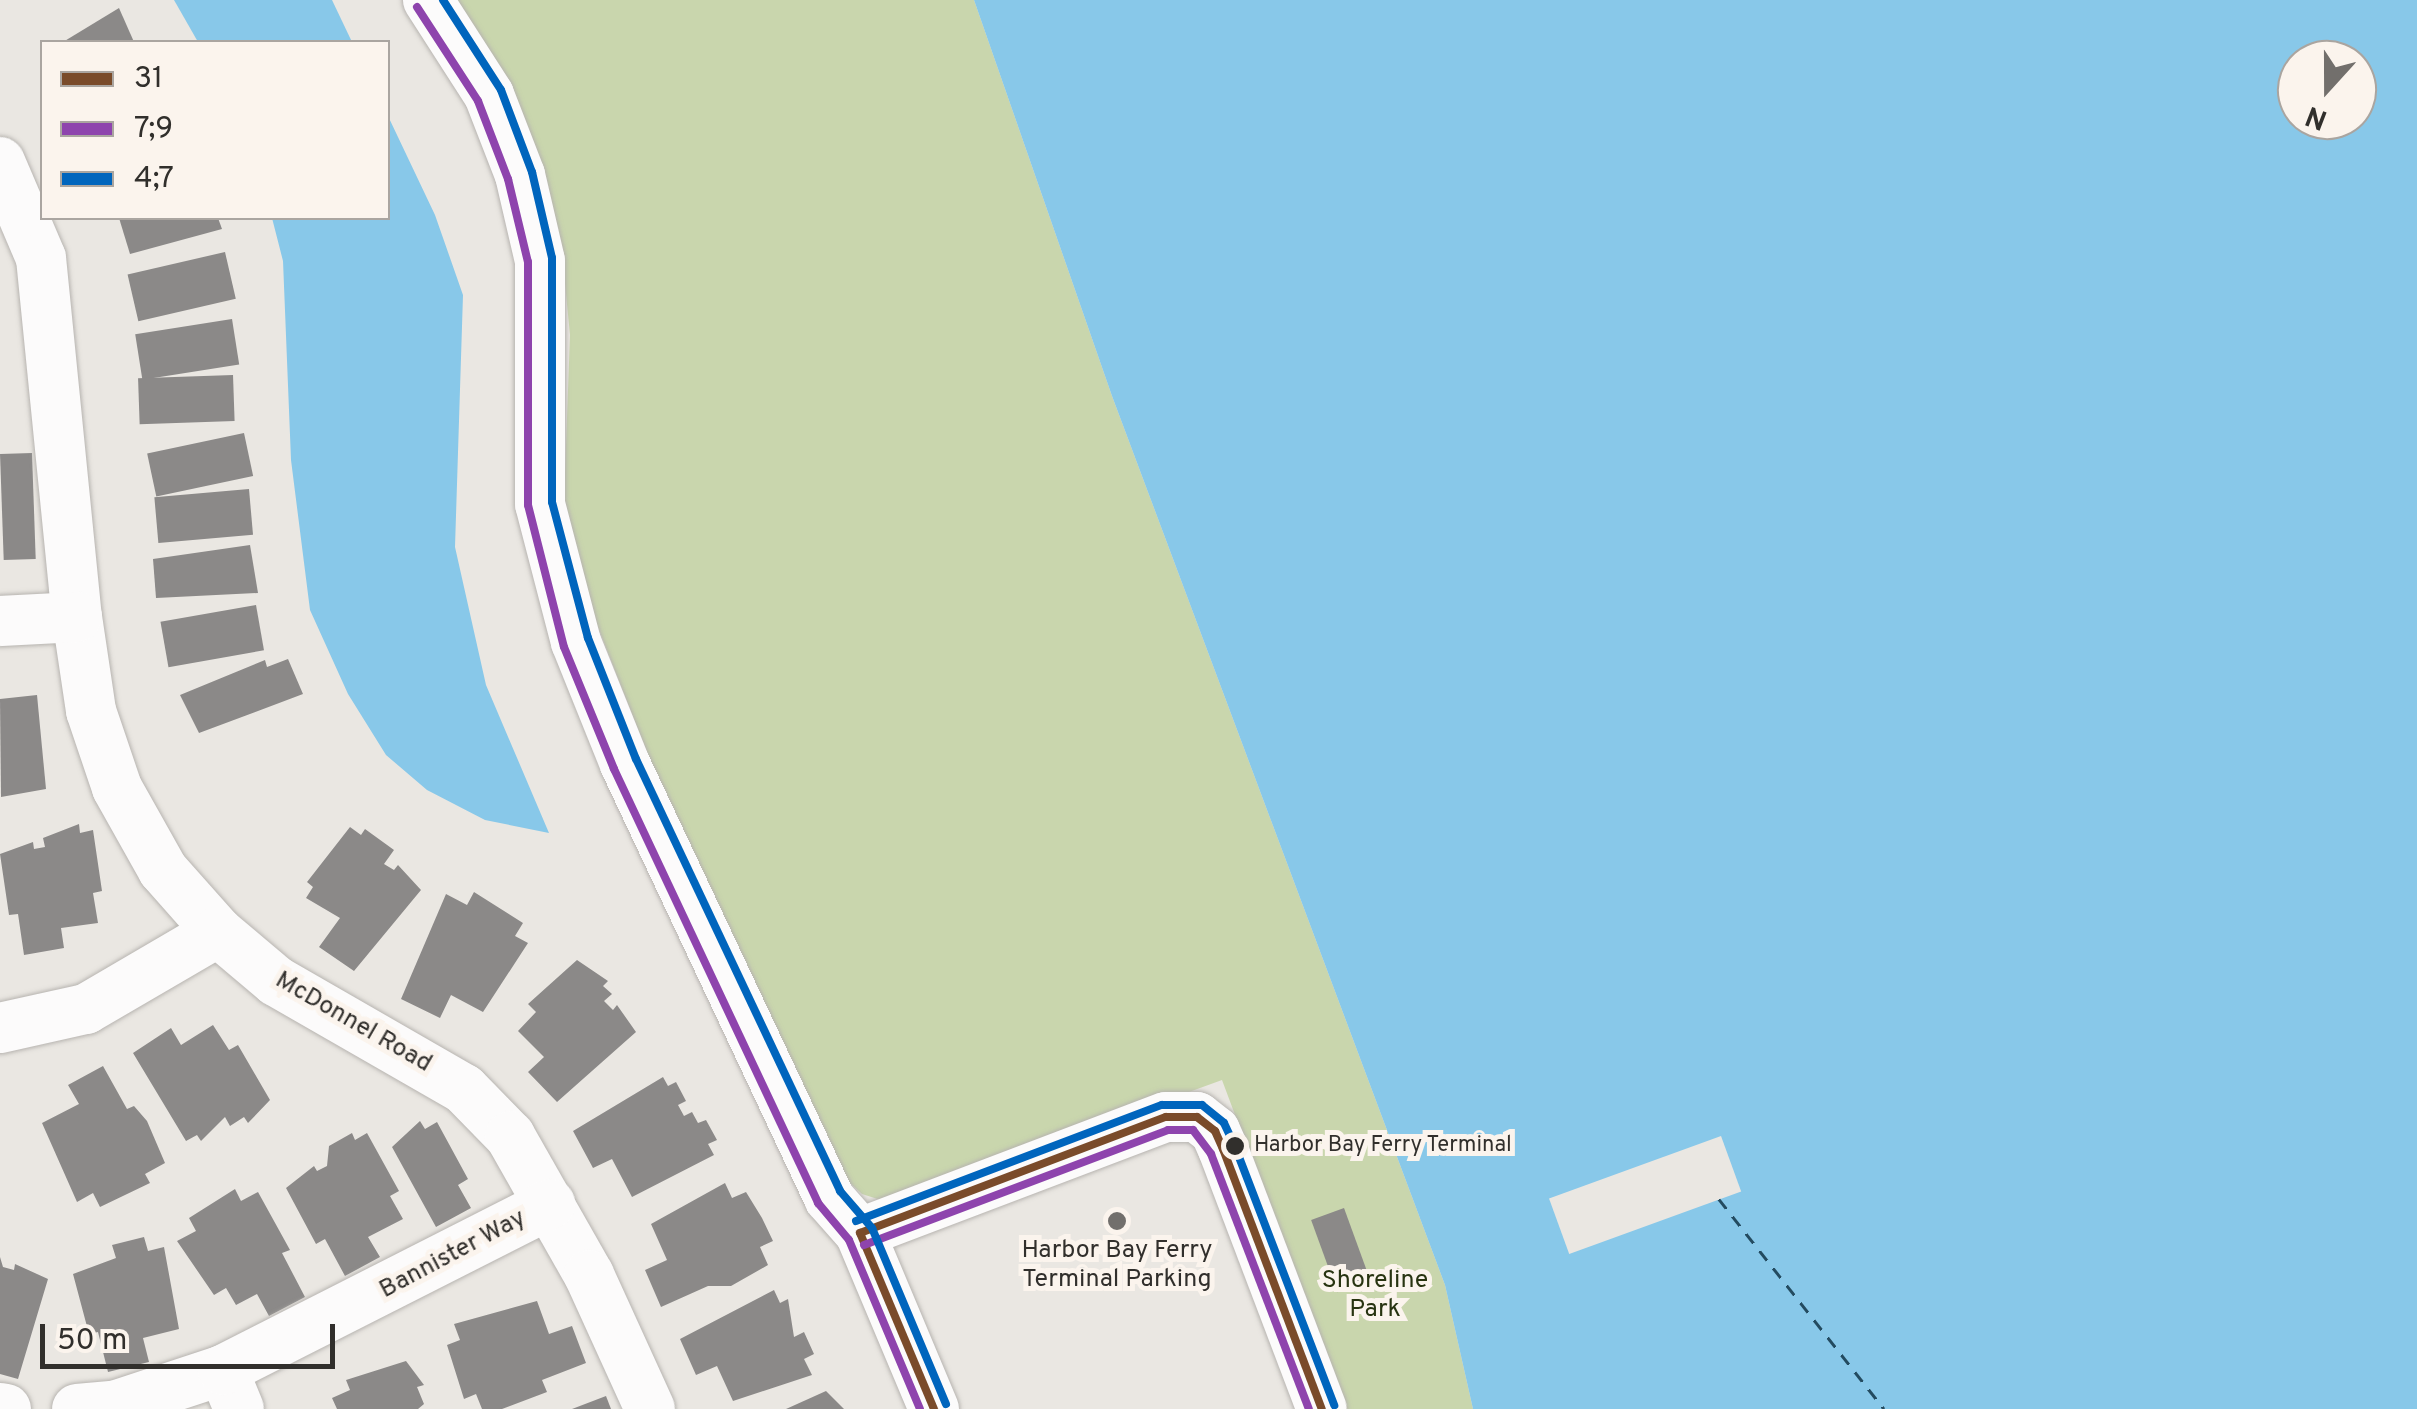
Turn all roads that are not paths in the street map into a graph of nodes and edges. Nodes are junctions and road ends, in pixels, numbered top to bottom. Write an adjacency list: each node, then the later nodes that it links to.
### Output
1 (428, 0): 8 (street)
2 (0, 162): 3 (street, McDonnel Road)
3 (76, 616): 4 (street); 5 (street, McDonnel Road)
4 (0, 622)
5 (218, 932): 6 (street); 7 (street, McDonnel Road)
6 (9, 1024)
7 (550, 1204): 9 (street, Bannister Way); 11 (street, McDonnel Road)
8 (860, 1233): 12 (street); 13 (street)
9 (231, 1390): 10 (street, Bannister Way)
10 (76, 1409)
11 (650, 1409)
12 (934, 1409)
13 (1322, 1409)

